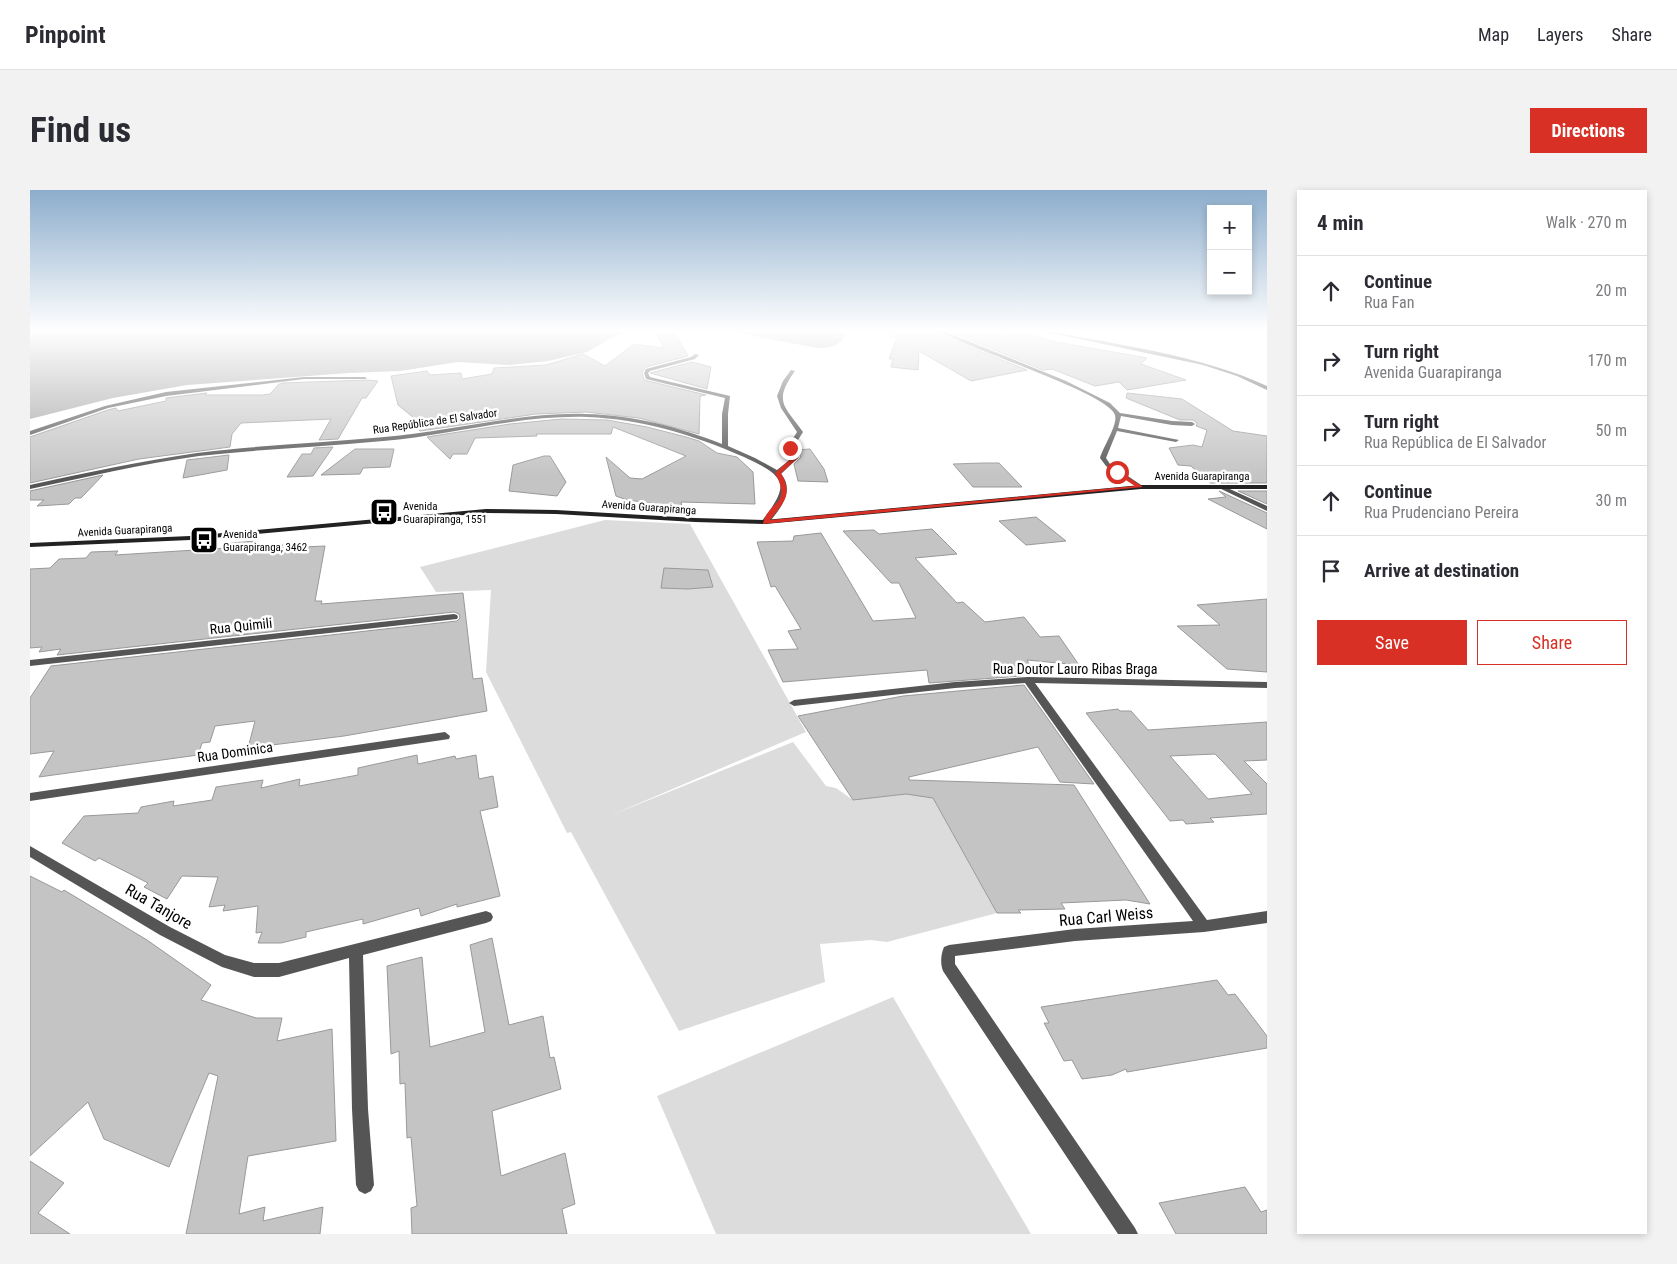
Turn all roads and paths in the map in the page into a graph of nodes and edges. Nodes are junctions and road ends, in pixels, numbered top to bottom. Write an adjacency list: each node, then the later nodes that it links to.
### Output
1 (289, 380): 10 (street)
2 (653, 380): 12 (street)
3 (787, 380): 13 (street)
4 (1060, 380): 7 (street)
5 (1249, 380): 6 (street)
6 (1267, 388)
7 (1118, 414): 8 (street); 9 (street)
8 (1192, 424)
9 (1115, 429): 11 (street); 16 (street)
10 (30, 433)
11 (1176, 440)
12 (725, 448): 13 (street, Rua República de El Salvador); 14 (street, Rua República de El Salvador)
13 (778, 473): 19 (street)
14 (30, 486)
15 (1220, 486): 16 (main road, Avenida Guarapiranga); 17 (main road, Avenida Guarapiranga); 18 (street)
16 (1141, 487): 19 (main road, Avenida Guarapiranga)
17 (1267, 487)
18 (1267, 509)
19 (765, 522): 20 (main road, Avenida Guarapiranga)
20 (30, 545)
21 (454, 617): 22 (street, Rua Quimili)
22 (30, 663)
23 (1028, 680): 24 (street, Rua Doutor Lauro Ribas Braga); 25 (street, Rua Doutor Lauro Ribas Braga); 31 (street)
24 (1267, 685)
25 (794, 703)
26 (445, 736): 27 (street, Rua Dominica)
27 (30, 797)
28 (30, 851): 32 (street, Rua Tanjore)
29 (1267, 917): 31 (street, Rua Carl Weiss)
30 (486, 918): 32 (street, Rua Tanjore)
31 (1204, 926): 34 (street, Rua Carl Weiss)
32 (356, 952): 33 (street)
33 (366, 1185)
34 (1129, 1234)

